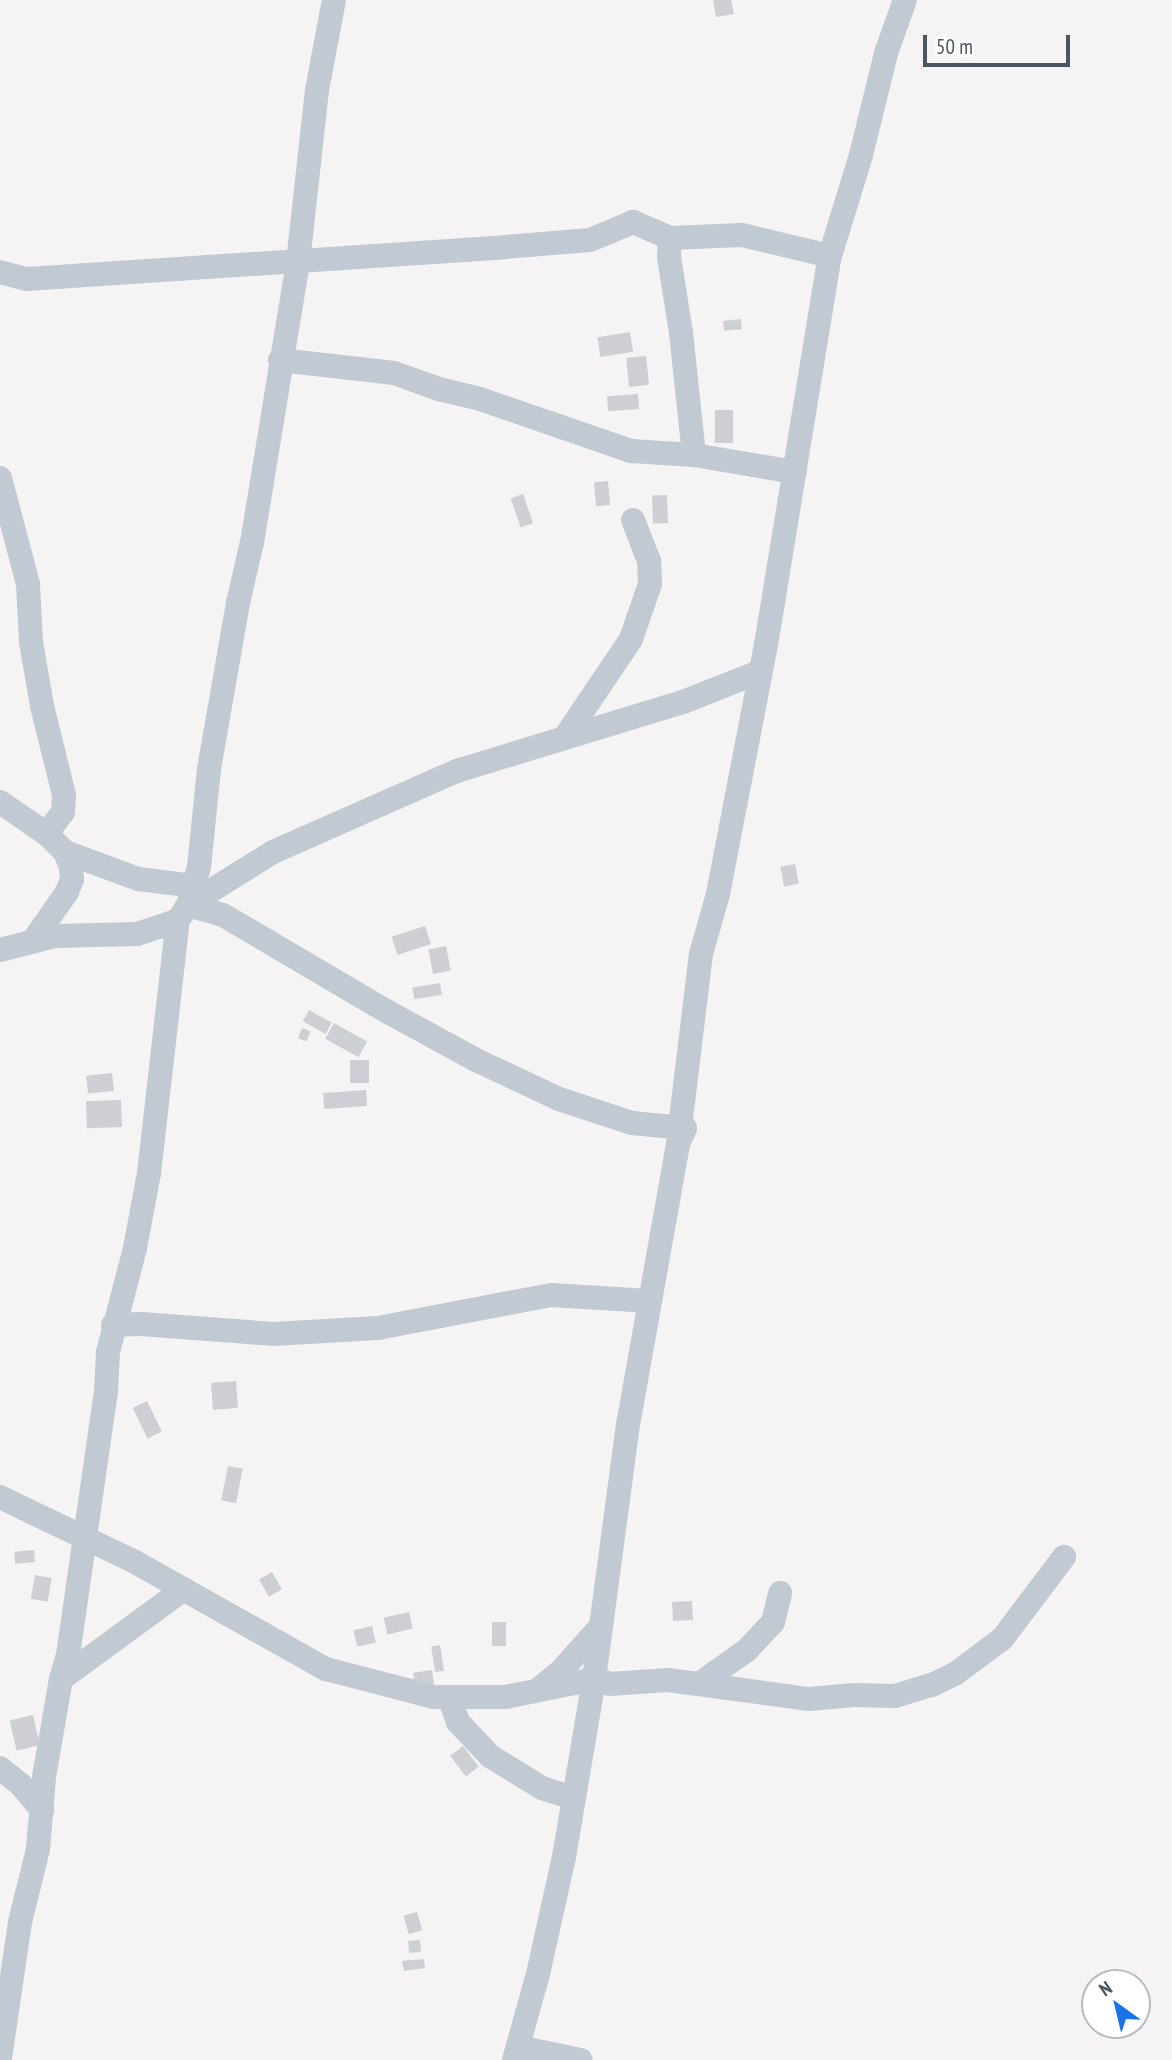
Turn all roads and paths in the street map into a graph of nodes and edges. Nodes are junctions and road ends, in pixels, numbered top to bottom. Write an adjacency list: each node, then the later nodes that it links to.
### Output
1 (334, 0): 5 (street)
2 (905, 0): 4 (street)
3 (670, 238): 4 (street); 5 (street); 8 (street)
4 (830, 256): 9 (street)
5 (298, 262): 6 (street); 7 (street)
6 (0, 272)
7 (280, 360): 8 (street); 17 (street)
8 (694, 455): 9 (street)
9 (795, 472): 12 (street)
10 (0, 478): 15 (street)
11 (633, 520): 13 (street)
12 (759, 672): 13 (street); 20 (street)
13 (565, 737): 17 (street)
14 (0, 802): 15 (street)
15 (47, 834): 16 (street)
16 (65, 852): 17 (street); 18 (street)
17 (187, 903): 18 (street); 20 (street); 22 (street)
18 (33, 941): 19 (street)
19 (0, 950)
20 (685, 1128): 21 (street)
21 (650, 1301): 22 (street); 30 (street)
22 (113, 1325): 26 (street)
23 (0, 1497): 24 (street)
24 (29, 1512): 25 (street); 26 (street)
25 (0, 1519)
26 (83, 1539): 28 (street); 31 (street)
27 (1063, 1557): 33 (street)
28 (184, 1589): 31 (street); 35 (street)
29 (780, 1593): 33 (street)
30 (600, 1627): 32 (street); 34 (street)
31 (61, 1679): 38 (street)
32 (594, 1679): 33 (street); 34 (street); 37 (street)
33 (699, 1684)
34 (538, 1689): 35 (street)
35 (449, 1697): 37 (street)
36 (0, 1768): 38 (street)
37 (573, 1798): 39 (street)
38 (42, 1811): 40 (street)
39 (516, 2053): 41 (street)
40 (0, 2058)
41 (581, 2060)

